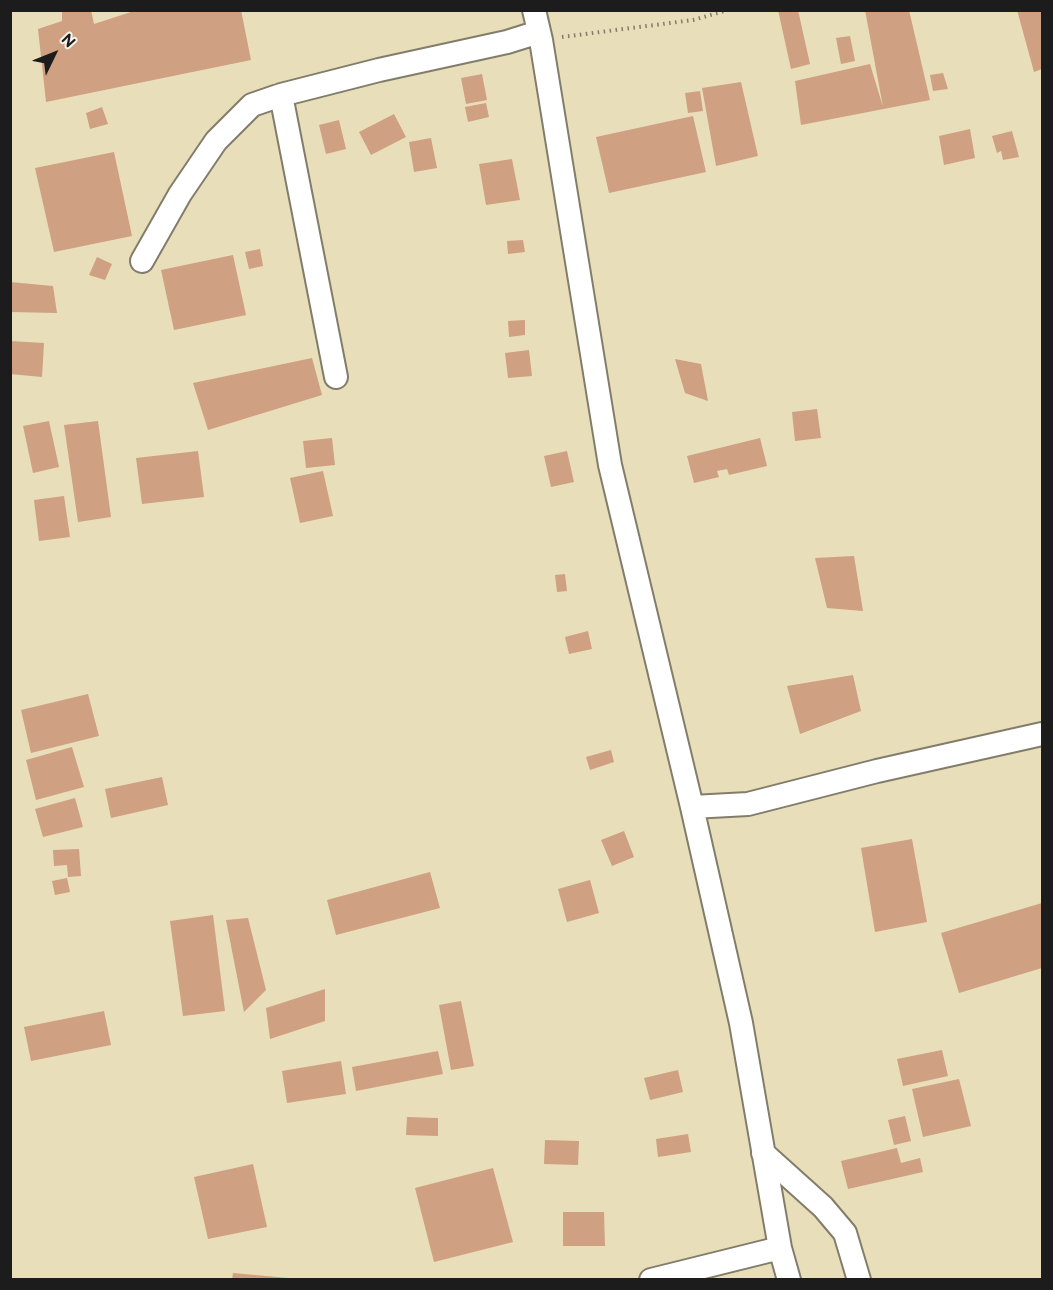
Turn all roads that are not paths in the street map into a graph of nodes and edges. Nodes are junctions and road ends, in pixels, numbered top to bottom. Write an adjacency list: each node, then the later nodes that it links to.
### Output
1 (538, 28): 2 (street); 6 (street)
2 (281, 95): 3 (street); 4 (street)
3 (142, 261)
4 (336, 378)
5 (1042, 734): 6 (street)
6 (692, 807): 7 (street)
7 (764, 1154): 8 (street); 11 (street)
8 (780, 1248): 9 (street); 10 (street)
9 (651, 1280)
10 (789, 1280)
11 (859, 1280)

